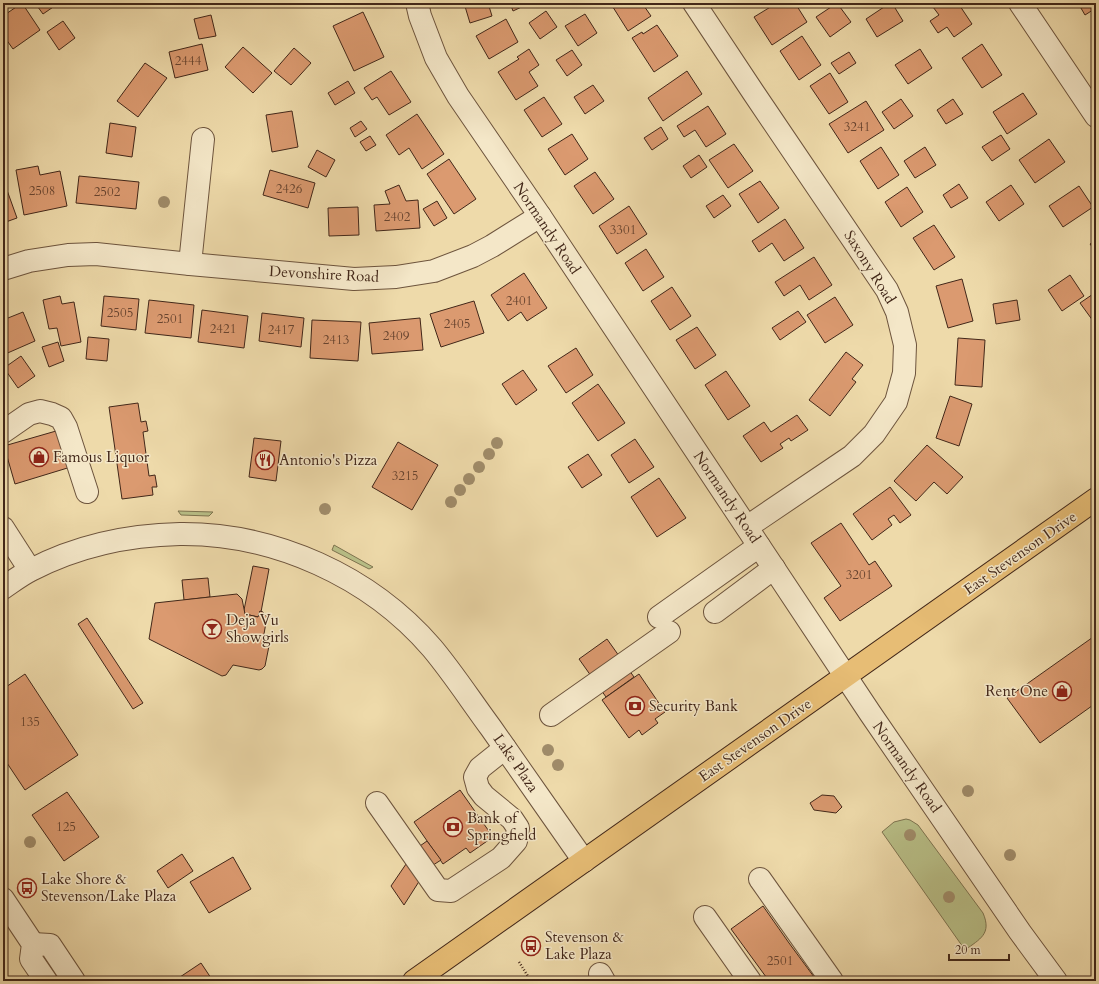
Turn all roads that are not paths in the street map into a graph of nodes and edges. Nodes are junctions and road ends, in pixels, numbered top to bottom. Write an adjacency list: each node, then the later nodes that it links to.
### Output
1 (417, 3): 6 (street, Normandy Road)
2 (694, 3): 12 (street, Saxony Road)
3 (1020, 3): 4 (street)
4 (1096, 116)
5 (203, 139): 7 (street)
6 (540, 216): 7 (street, Devonshire Road); 12 (street, Normandy Road)
7 (190, 264): 8 (street, Devonshire Road)
8 (3, 270)
9 (3, 432): 10 (street)
10 (86, 492)
11 (1096, 500): 19 (main road, East Stevenson Drive)
12 (747, 527): 14 (street, Normandy Road)
13 (3, 528): 16 (street)
14 (759, 546): 15 (street, Normandy Road); 20 (street)
15 (774, 568): 18 (street); 19 (street, Normandy Road)
16 (30, 570): 17 (street, Lake Plaza); 21 (street, Lake Plaza)
17 (3, 588)
18 (715, 612)
19 (845, 676): 23 (main road, East Stevenson Drive); 33 (street, Normandy Road)
20 (551, 715)
21 (505, 748): 22 (street); 23 (street, Lake Plaza)
22 (377, 803)
23 (584, 861): 30 (main road, East Stevenson Drive)
24 (760, 879): 32 (street)
25 (3, 899): 27 (street)
26 (705, 917): 31 (street)
27 (34, 944): 28 (street); 29 (street)
28 (46, 981)
29 (74, 981)
30 (414, 981)
31 (750, 981)
32 (832, 981)
33 (1056, 981)

